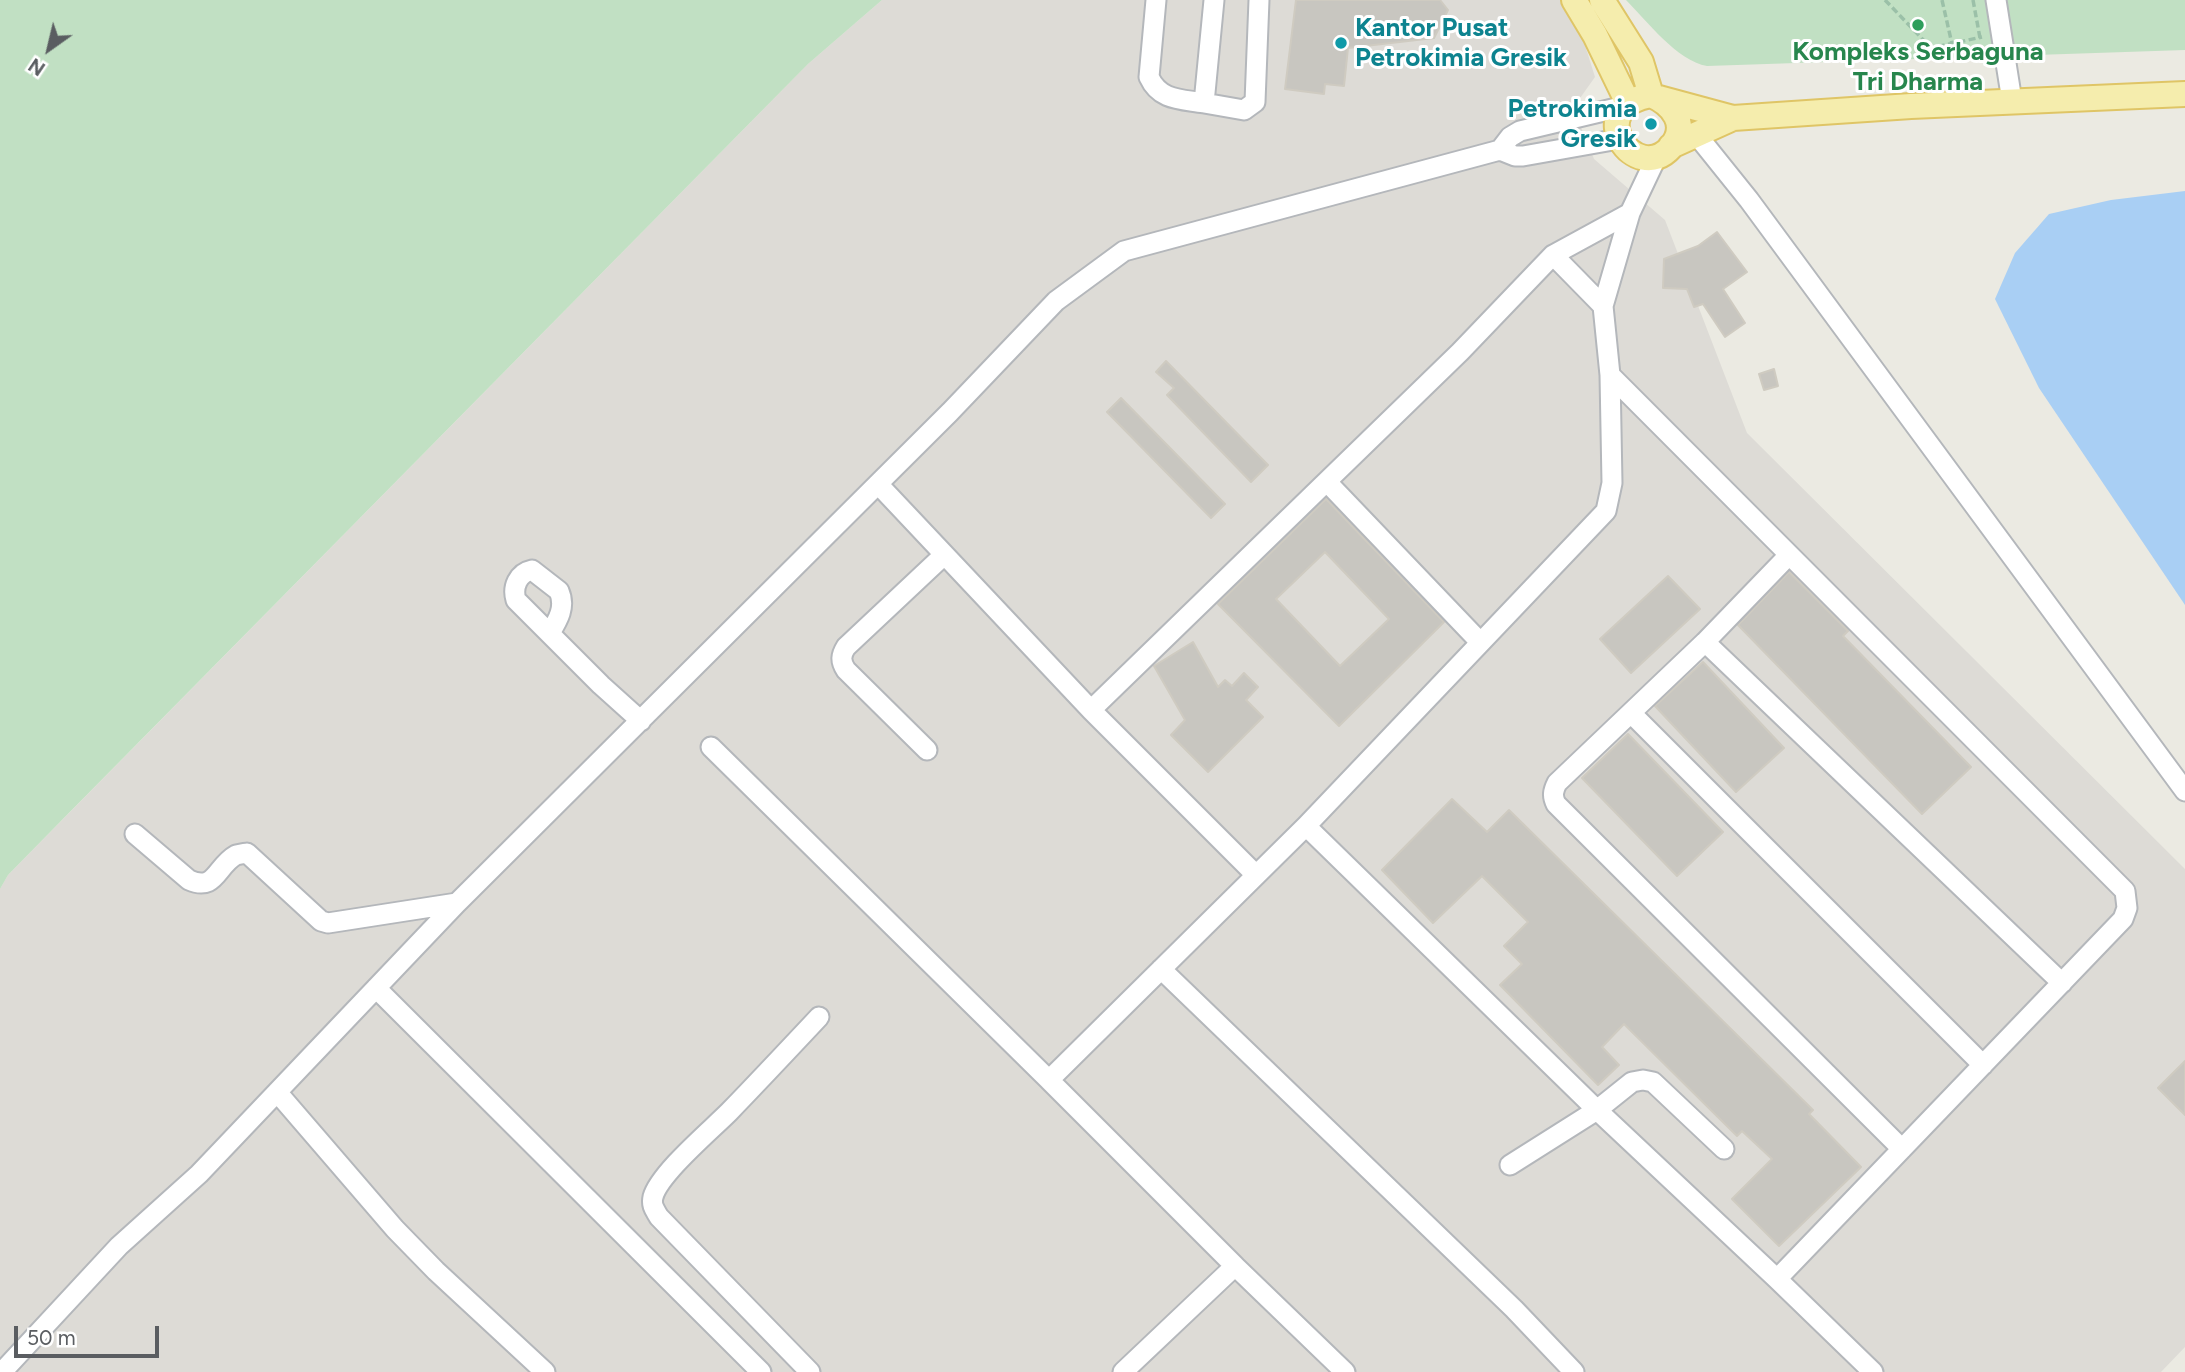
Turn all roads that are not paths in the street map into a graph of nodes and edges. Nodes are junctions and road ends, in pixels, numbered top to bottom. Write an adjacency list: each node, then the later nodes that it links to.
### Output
1 (1156, 0): 10 (lane)
2 (1214, 0): 10 (lane)
3 (1259, 0): 10 (lane)
4 (1574, 0): 11 (main road)
5 (1602, 0): 8 (main road)
6 (1996, 0): 9 (lane)
7 (2185, 94): 9 (main road)
8 (1655, 96): 11 (main road); 12 (main road); 16 (main road)
9 (2012, 101): 12 (main road)
10 (1204, 103)
11 (1626, 104): 14 (main road); 15 (lane)
12 (1733, 118): 13 (main road)
13 (1696, 134): 16 (main road); 33 (lane)
14 (1619, 139): 15 (lane); 16 (main road)
15 (1500, 150): 22 (lane)
16 (1664, 151): 17 (lane)
17 (1630, 213): 18 (lane); 19 (lane)
18 (1553, 255): 19 (lane); 21 (lane)
19 (1603, 306): 20 (lane)
20 (1610, 375): 24 (lane); 26 (lane)
21 (1327, 482): 26 (lane); 28 (lane)
22 (878, 484): 23 (lane); 30 (lane)
23 (944, 555): 28 (lane); 32 (lane)
24 (1789, 555): 27 (lane); 39 (lane)
25 (550, 633): 30 (lane)
26 (1480, 642): 34 (lane)
27 (1705, 642): 29 (lane); 39 (lane)
28 (1091, 710): 36 (lane)
29 (1631, 713): 42 (lane); 47 (lane)
30 (641, 721): 37 (lane)
31 (711, 747): 43 (lane)
32 (927, 750)
33 (2185, 790)
34 (1306, 826): 36 (lane); 45 (lane)
35 (135, 834): 37 (lane)
36 (1256, 874): 38 (lane)
37 (457, 903): 40 (lane)
38 (1161, 969): 43 (lane); 57 (lane)
39 (2062, 983): 42 (lane)
40 (376, 988): 44 (lane); 53 (lane)
41 (819, 1017): 54 (lane)
42 (1983, 1065): 47 (lane)
43 (1049, 1080): 49 (lane)
44 (277, 1092): 51 (lane); 52 (lane)
45 (1597, 1110): 46 (lane); 48 (lane); 50 (lane)
46 (1724, 1149)
47 (1902, 1149): 50 (lane)
48 (1510, 1165)
49 (1235, 1266): 55 (lane); 56 (lane)
50 (1777, 1279): 58 (lane)
51 (2, 1372)
52 (545, 1372)
53 (761, 1372)
54 (810, 1372)
55 (1123, 1372)
56 (1345, 1372)
57 (1574, 1372)
58 (1874, 1372)

